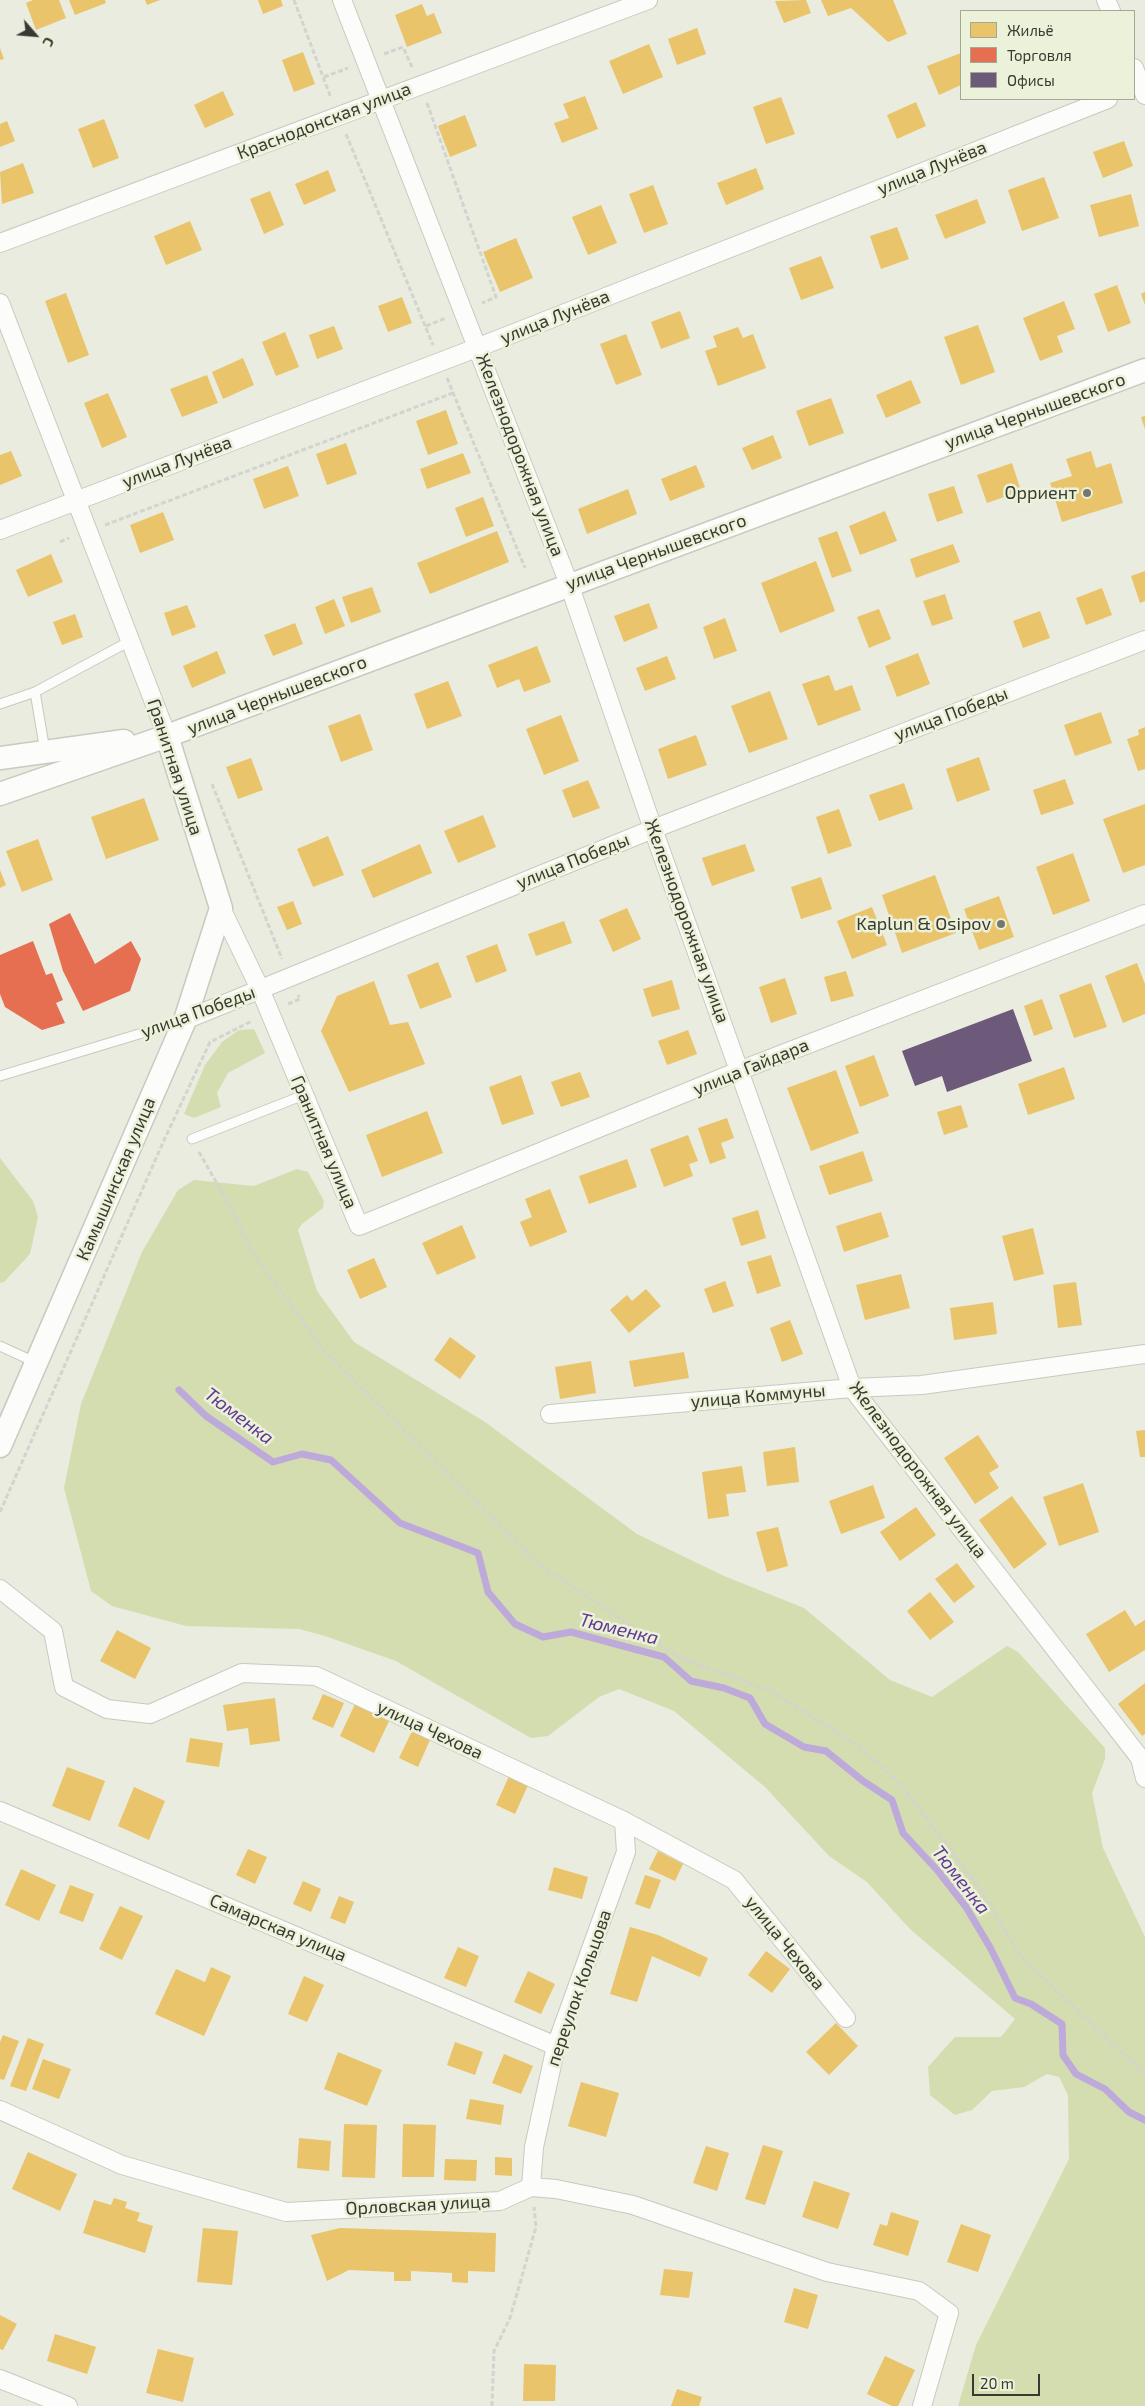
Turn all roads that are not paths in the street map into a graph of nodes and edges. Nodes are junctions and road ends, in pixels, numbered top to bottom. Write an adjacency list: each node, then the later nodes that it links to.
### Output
1 (342, 0): 5 (street, Железнодорожная улица)
2 (648, 0): 5 (street, Краснодонская улица)
3 (1135, 71): 4 (street)
4 (1141, 88)
5 (380, 100): 7 (street, Краснодонская улица); 9 (street, Железнодорожная улица)
6 (1105, 100): 9 (street, улица Лунёва)
7 (0, 243)
8 (0, 303): 11 (street, Гранитная улица)
9 (479, 347): 11 (street, улица Лунёва); 13 (street, Железнодорожная улица)
10 (1145, 370): 13 (street, улица Чернышевского)
11 (76, 501): 12 (street, улица Лунёва); 15 (street, Гранитная улица)
12 (0, 530)
13 (569, 584): 18 (street, улица Чернышевского); 22 (street, Железнодорожная улица)
14 (1145, 640): 22 (street, улица Победы)
15 (130, 641): 16 (lane); 18 (street, Гранитная улица)
16 (35, 692): 17 (lane); 19 (lane)
17 (0, 704)
18 (167, 736): 19 (street); 21 (street); 23 (street, Гранитная улица)
19 (45, 751): 20 (street)
20 (0, 758)
21 (0, 794)
22 (653, 829): 25 (street, улица Победы); 27 (street, Железнодорожная улица)
23 (220, 908): 25 (street, Гранитная улица); 26 (street, Камышинская улица)
24 (1145, 914): 27 (street, улица Гайдара)
25 (260, 989): 26 (street, улица Победы); 29 (street, Гранитная улица)
26 (185, 1020): 28 (lane, улица Победы); 34 (street, Камышинская улица)
27 (741, 1070): 31 (street, улица Гайдара); 35 (street, Железнодорожная улица)
28 (0, 1076)
29 (304, 1095): 30 (lane); 31 (street, Гранитная улица)
30 (192, 1139)
31 (359, 1226)
32 (0, 1346): 34 (lane)
33 (1145, 1354): 35 (street, улица Коммуны)
34 (37, 1363): 37 (street, Камышинская улица)
35 (852, 1388): 36 (street, улица Коммуны); 39 (street, Железнодорожная улица)
36 (550, 1414)
37 (0, 1446)
38 (0, 1589): 41 (street, улица Чехова)
39 (1145, 1778)
40 (0, 1811): 43 (street, Самарская улица)
41 (624, 1821): 42 (street, улица Чехова); 43 (street, переулок Кольцова)
42 (846, 2018)
43 (556, 2046): 45 (street, переулок Кольцова)
44 (0, 2110): 45 (street, Орловская улица)
45 (531, 2187): 48 (street, Орловская улица)
46 (0, 2379): 47 (street)
47 (68, 2406)
48 (922, 2406)

